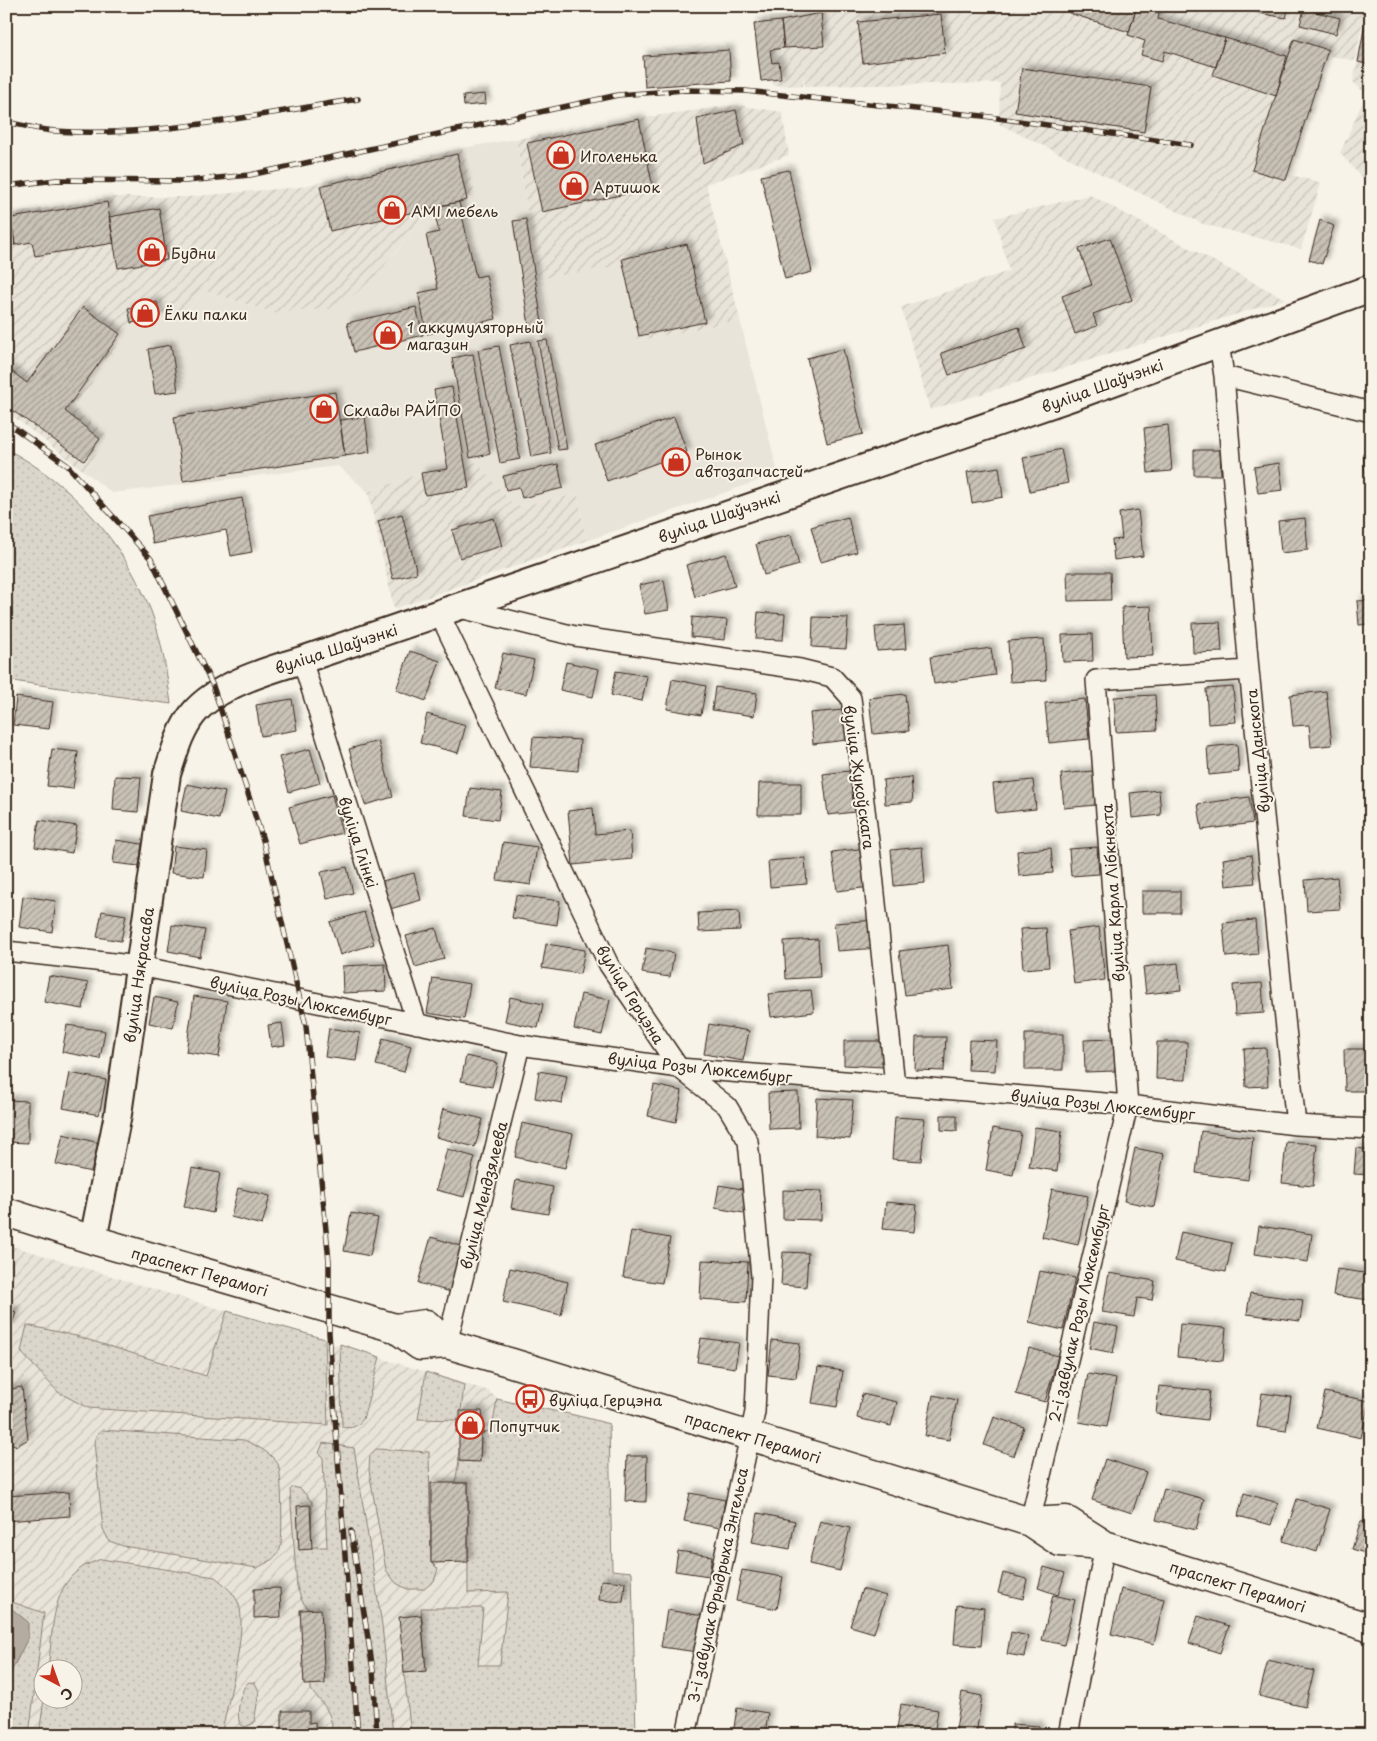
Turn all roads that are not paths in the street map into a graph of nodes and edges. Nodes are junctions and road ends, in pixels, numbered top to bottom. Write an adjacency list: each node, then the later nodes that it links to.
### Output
1 (1371, 288): 2 (main road, вуліца Шаўчэнкі)
2 (1219, 343): 3 (street); 5 (main road, вуліца Шаўчэнкі)
3 (1224, 376): 4 (street); 7 (street, вуліца Данскога)
4 (1371, 412)
5 (447, 610): 6 (main road, вуліца Шаўчэнкі); 13 (street, вуліца Герцэна); 14 (street, вуліца Жукоўскага)
6 (302, 660): 8 (main road, вуліца Шаўчэнкі); 11 (street, вуліца Глінкі)
7 (1249, 670): 15 (street, вуліца Карла Лібкнехта); 16 (street, вуліца Данскога)
8 (193, 714): 10 (main road, вуліца Някрасава)
9 (6, 951): 10 (street, вуліца Розы Люксембург)
10 (140, 966): 11 (street, вуліца Розы Люксембург); 19 (main road, вуліца Някрасава)
11 (417, 1024): 12 (street, вуліца Розы Люксембург)
12 (520, 1045): 13 (street, вуліца Розы Люксембург); 20 (street, вуліца Мендзялеева)
13 (679, 1068): 14 (street, вуліца Розы Люксембург); 21 (street, вуліца Герцэна)
14 (895, 1085): 15 (street, вуліца Розы Люксембург)
15 (1128, 1106): 16 (street, вуліца Розы Люксембург); 22 (street, 2-і завулак Розы Люксембург)
16 (1296, 1125): 17 (street, вуліца Розы Люксембург)
17 (1371, 1129)
18 (6, 1212): 19 (main road, праспект Перамогі)
19 (93, 1240): 20 (main road, праспект Перамогі)
20 (447, 1344): 21 (main road, праспект Перамогі)
21 (750, 1436): 22 (main road, праспект Перамогі); 25 (street, 3-і завулак Фрыдрыха Энгельса)
22 (1030, 1522): 23 (main road, праспект Перамогі)
23 (1105, 1545): 24 (main road, праспект Перамогі); 26 (street)
24 (1371, 1628)
25 (686, 1735)
26 (1068, 1735)

